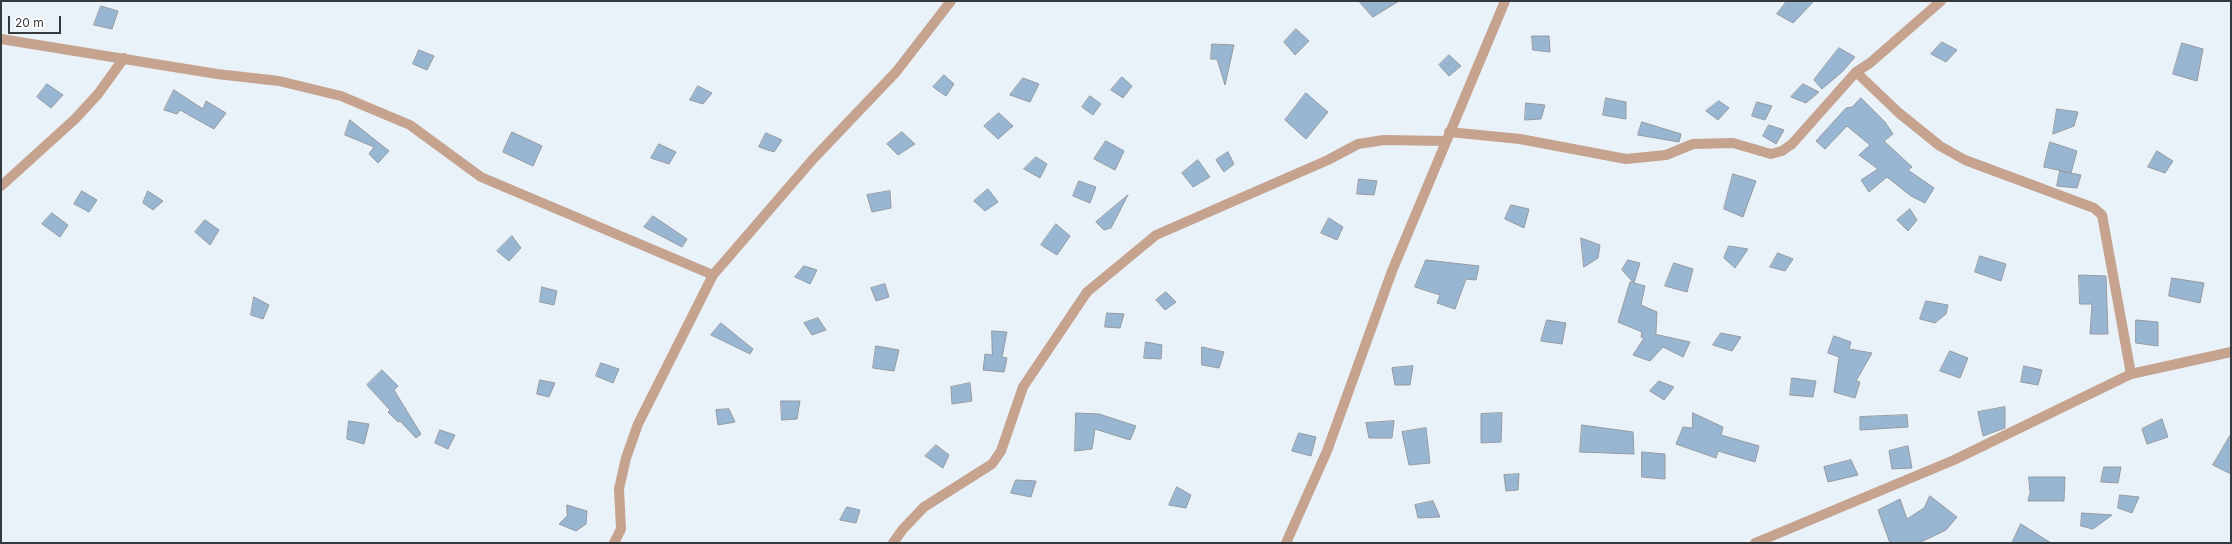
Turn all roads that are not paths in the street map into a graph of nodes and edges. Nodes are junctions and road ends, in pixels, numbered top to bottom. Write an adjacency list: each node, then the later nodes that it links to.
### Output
1 (951, 1): 9 (street)
2 (1505, 1): 7 (street)
3 (1940, 1): 6 (street)
4 (1, 39): 5 (street)
5 (124, 58): 8 (street); 9 (street)
6 (1856, 72): 7 (street); 11 (street)
7 (1448, 137): 14 (street); 15 (street)
8 (1, 186)
9 (713, 275): 13 (street)
10 (2231, 352): 11 (street)
11 (2131, 374): 12 (street)
12 (1762, 542)
13 (614, 543)
14 (893, 543)
15 (1286, 543)

